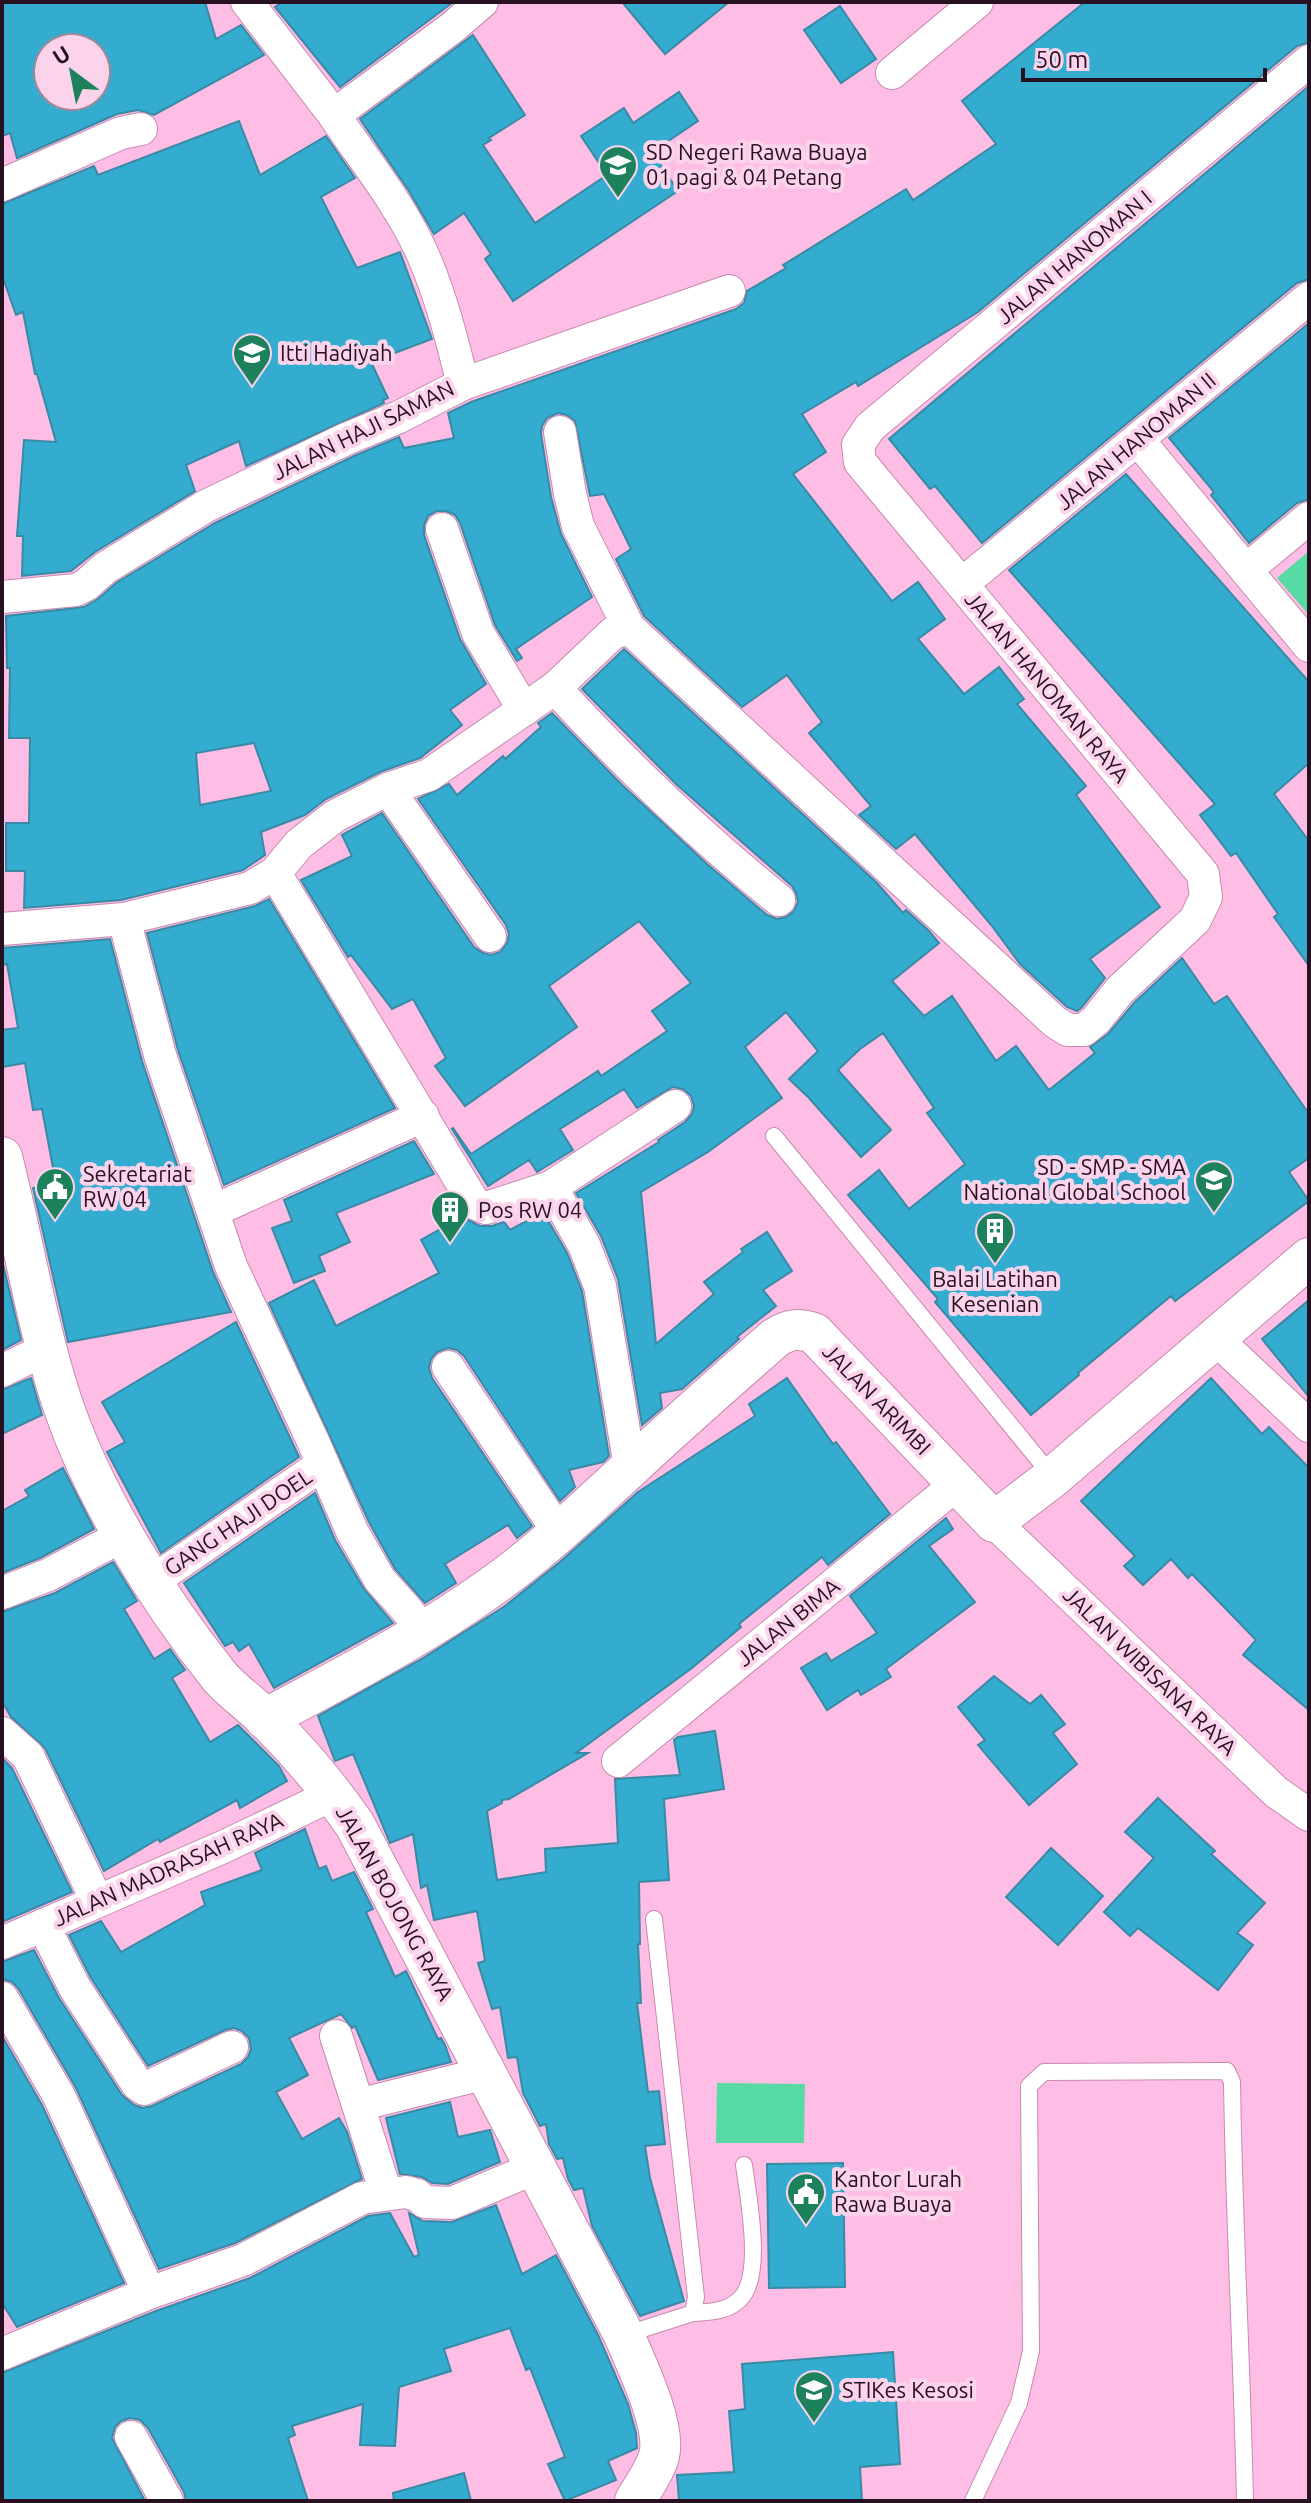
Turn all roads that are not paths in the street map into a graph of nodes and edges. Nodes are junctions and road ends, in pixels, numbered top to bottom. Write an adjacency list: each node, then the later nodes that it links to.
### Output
1 (247, 2): 6 (street, JALAN HAJI SAMAN)
2 (977, 2): 5 (street)
3 (475, 4): 6 (street)
4 (1309, 61): 14 (street, JALAN HANOMAN I)
5 (892, 73)
6 (334, 115): 11 (street, JALAN HAJI SAMAN)
7 (141, 129): 8 (street)
8 (2, 185)
9 (729, 291): 11 (street)
10 (1309, 298): 13 (street, JALAN HANOMAN II)
11 (463, 384): 19 (street, JALAN HAJI SAMAN)
12 (560, 432): 20 (street)
13 (1138, 440): 17 (street); 18 (street, JALAN HANOMAN II)
14 (860, 462): 18 (street, JALAN HANOMAN RAYA)
15 (1309, 518): 17 (street)
16 (442, 529): 23 (street)
17 (1246, 570): 21 (street)
18 (962, 584): 20 (street, JALAN HANOMAN RAYA)
19 (2, 597)
20 (629, 628): 22 (street)
21 (1309, 646)
22 (555, 688): 23 (street); 26 (street)
23 (524, 710): 24 (street)
24 (388, 789): 25 (street); 29 (street)
25 (275, 873): 27 (street); 31 (street)
26 (779, 900)
27 (124, 919): 28 (street); 35 (street)
28 (2, 929)
29 (490, 936)
30 (675, 1106): 34 (street)
31 (423, 1116): 34 (street); 35 (street)
32 (774, 1136): 44 (lane)
33 (2, 1157): 38 (street, JALAN BOJONG RAYA)
34 (551, 1187): 43 (street)
35 (213, 1211): 42 (street)
36 (1309, 1258): 37 (street)
37 (1216, 1339): 41 (street); 44 (street)
38 (48, 1348): 40 (street); 48 (street, JALAN BOJONG RAYA)
39 (448, 1367): 47 (street)
40 (2, 1371)
41 (1309, 1426)
42 (323, 1464): 49 (street, GANG HAJI DOEL); 51 (street)
43 (630, 1467): 45 (street, JALAN ARIMBI); 47 (street, JALAN ARIMBI)
44 (1053, 1477): 46 (street)
45 (957, 1484): 46 (street, JALAN ARIMBI); 54 (street, JALAN BIMA)
46 (994, 1522): 56 (street, JALAN WIBISANA RAYA)
47 (560, 1534): 51 (street, JALAN ARIMBI)
48 (124, 1535): 49 (street, JALAN BOJONG RAYA); 50 (street)
49 (153, 1581): 52 (street, JALAN BOJONG RAYA)
50 (2, 1593)
51 (423, 1632): 52 (street, JALAN ARIMBI)
52 (265, 1719): 55 (street, JALAN BOJONG RAYA)
53 (2, 1733): 57 (street)
54 (618, 1761)
55 (334, 1794): 57 (street, JALAN MADRASAH RAYA); 64 (street, JALAN BOJONG RAYA)
56 (1309, 1815)
57 (97, 1901): 59 (street, JALAN MADRASAH RAYA)
58 (654, 1919): 70 (lane)
59 (43, 1925): 60 (street, JALAN MADRASAH RAYA); 63 (street)
60 (2, 1943)
61 (2, 1998): 69 (street)
62 (336, 2036): 65 (street)
63 (232, 2047)
64 (486, 2073): 65 (street); 67 (street, JALAN BOJONG RAYA)
65 (358, 2105): 68 (street)
66 (744, 2165): 70 (lane)
67 (535, 2168): 68 (street); 71 (street, JALAN BOJONG RAYA)
68 (386, 2193): 69 (street)
69 (149, 2293): 72 (street)
70 (693, 2313): 71 (lane)
71 (624, 2335): 75 (street, JALAN BOJONG RAYA)
72 (2, 2354)
73 (131, 2437): 74 (street)
74 (167, 2501)
75 (635, 2501)
76 (973, 2501): 77 (lane)
77 (1245, 2501)

